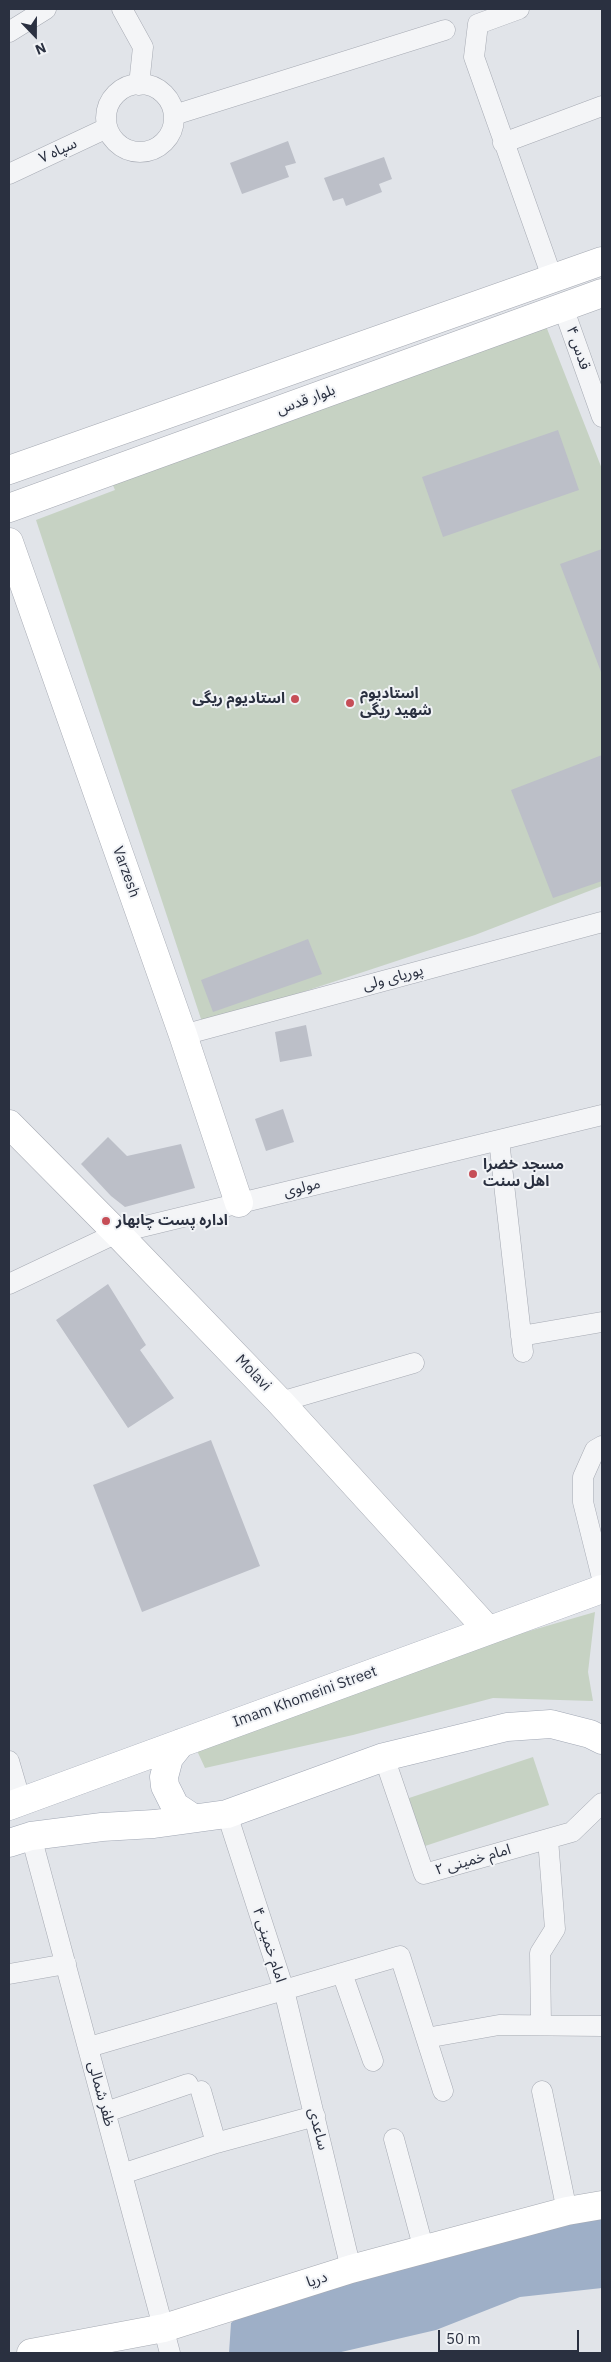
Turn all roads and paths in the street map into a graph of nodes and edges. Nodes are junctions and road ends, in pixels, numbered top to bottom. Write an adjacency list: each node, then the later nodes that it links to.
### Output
1 (46, 9): 5 (street)
2 (122, 9): 6 (street)
3 (519, 9): 10 (street)
4 (445, 30): 8 (street)
5 (9, 32)
6 (139, 85): 8 (street); 9 (street)
7 (602, 106): 10 (street)
8 (174, 115): 9 (street)
9 (107, 128): 11 (street, سپاه ۷)
10 (503, 143): 13 (street)
11 (9, 174)
12 (602, 261): 13 (main road)
13 (553, 280): 15 (main road); 17 (main road)
14 (602, 293): 15 (main road, بلوار قدس)
15 (563, 307): 16 (street, قدس ۴); 18 (main road, بلوار قدس)
16 (602, 417)
17 (9, 470)
18 (9, 508)
19 (9, 542): 21 (main road, Varzesh)
20 (602, 922): 21 (street, پوریای ولی)
21 (183, 1035): 25 (main road, Varzesh)
22 (602, 1115): 24 (street, مولوی)
23 (9, 1124): 26 (main road, Molavi)
24 (499, 1140): 25 (street, مولوی); 28 (street)
25 (240, 1203): 26 (street, مولوی)
26 (118, 1233): 27 (street, مولوی); 30 (main road, Molavi)
27 (9, 1284)
28 (602, 1322)
29 (414, 1363): 30 (street)
30 (280, 1402): 34 (main road, Molavi)
31 (602, 1446): 32 (street)
32 (602, 1578)
33 (602, 1589): 34 (main road, Imam Khomeini Street)
34 (488, 1630): 36 (main road, Imam Khomeini Street)
35 (602, 1740): 37 (main road)
36 (181, 1743): 40 (main road, Imam Khomeini Street); 42 (main road)
37 (384, 1757): 41 (main road); 43 (street, امام خمینی ۲)
38 (9, 1761): 40 (street)
39 (602, 1803): 43 (street, امام خمینی ۲)
40 (15, 1804): 44 (main road)
41 (227, 1814): 42 (main road); 48 (street, امام خمینی ۴)
42 (193, 1818): 44 (main road)
43 (548, 1838): 49 (street)
44 (20, 1839): 45 (street, ظفر شمالی)
45 (66, 1964): 47 (street); 52 (street, ظفر شمالی)
46 (342, 1973): 48 (street, امام خمینی ۴); 51 (street, امام خمینی ۴); 53 (street)
47 (9, 1974)
48 (284, 1990): 52 (street); 57 (street, ساعدی)
49 (541, 2025): 50 (street); 51 (street)
50 (602, 2026)
51 (426, 2038): 54 (street)
52 (89, 2047): 56 (street, ظفر شمالی)
53 (373, 2061)
54 (443, 2090)
55 (542, 2090): 62 (street)
56 (106, 2112): 59 (street); 60 (street, ظفر شمالی)
57 (315, 2116): 59 (street); 64 (street, ساعدی)
58 (394, 2139): 63 (street)
59 (216, 2143): 60 (street)
60 (122, 2174): 65 (street, ظفر شمالی)
61 (602, 2205): 62 (main road, دریا)
62 (567, 2211): 63 (main road, دریا)
63 (424, 2250): 64 (main road, دریا)
64 (352, 2269): 65 (main road, دریا)
65 (167, 2341): 66 (main road, دریا)
66 (32, 2353)

